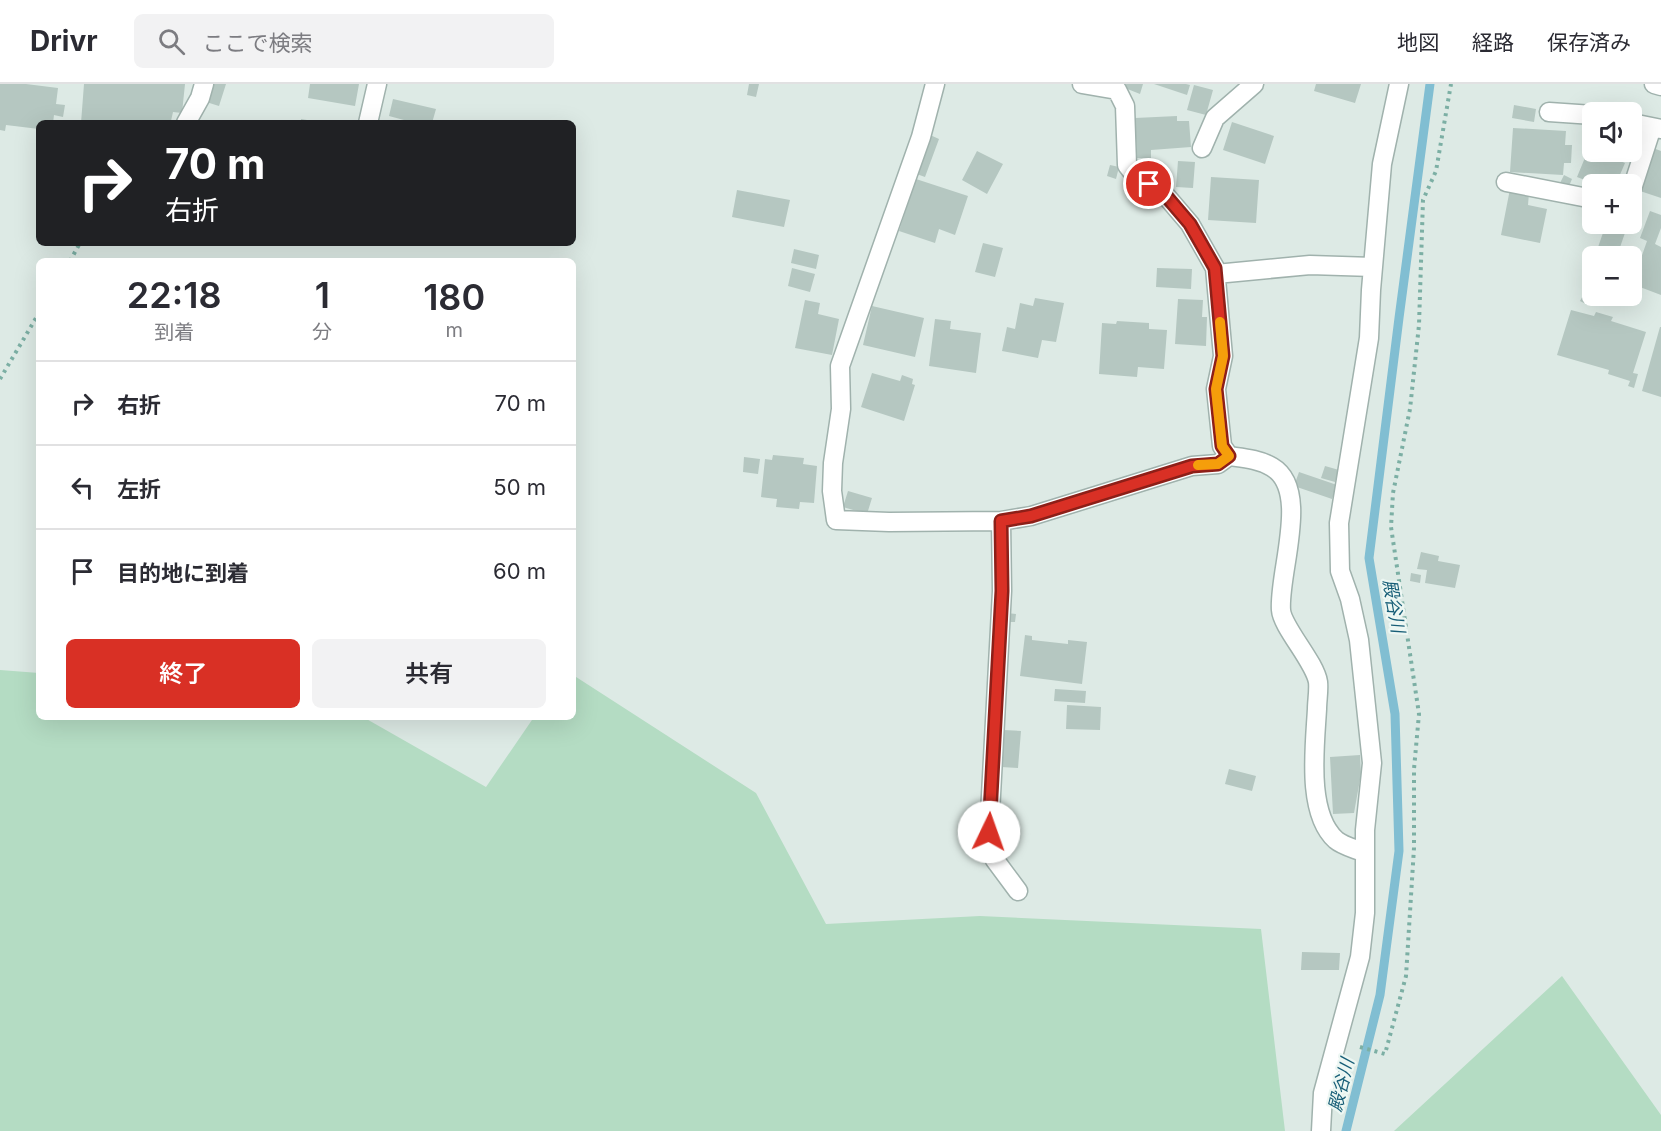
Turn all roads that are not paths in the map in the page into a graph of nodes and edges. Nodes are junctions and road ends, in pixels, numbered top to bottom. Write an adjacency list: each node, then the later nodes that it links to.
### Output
1 (204, 84): 11 (street)
2 (377, 84): 12 (street)
3 (935, 84): 21 (street)
4 (1082, 84): 19 (street)
5 (1254, 84): 14 (street)
6 (1399, 84): 18 (street)
7 (1654, 84): 8 (street)
8 (1661, 86)
9 (1550, 112): 10 (street)
10 (1582, 114)
11 (188, 120)
12 (369, 120)
13 (1656, 128): 15 (street)
14 (1202, 148)
15 (1638, 174)
16 (1506, 182): 17 (street)
17 (1582, 197)
18 (1373, 267): 19 (street); 22 (street)
19 (1216, 274): 20 (street)
20 (1229, 456): 21 (street); 22 (street)
21 (1001, 521): 23 (street)
22 (1365, 853): 24 (street)
23 (1018, 891)
24 (1321, 1131)

